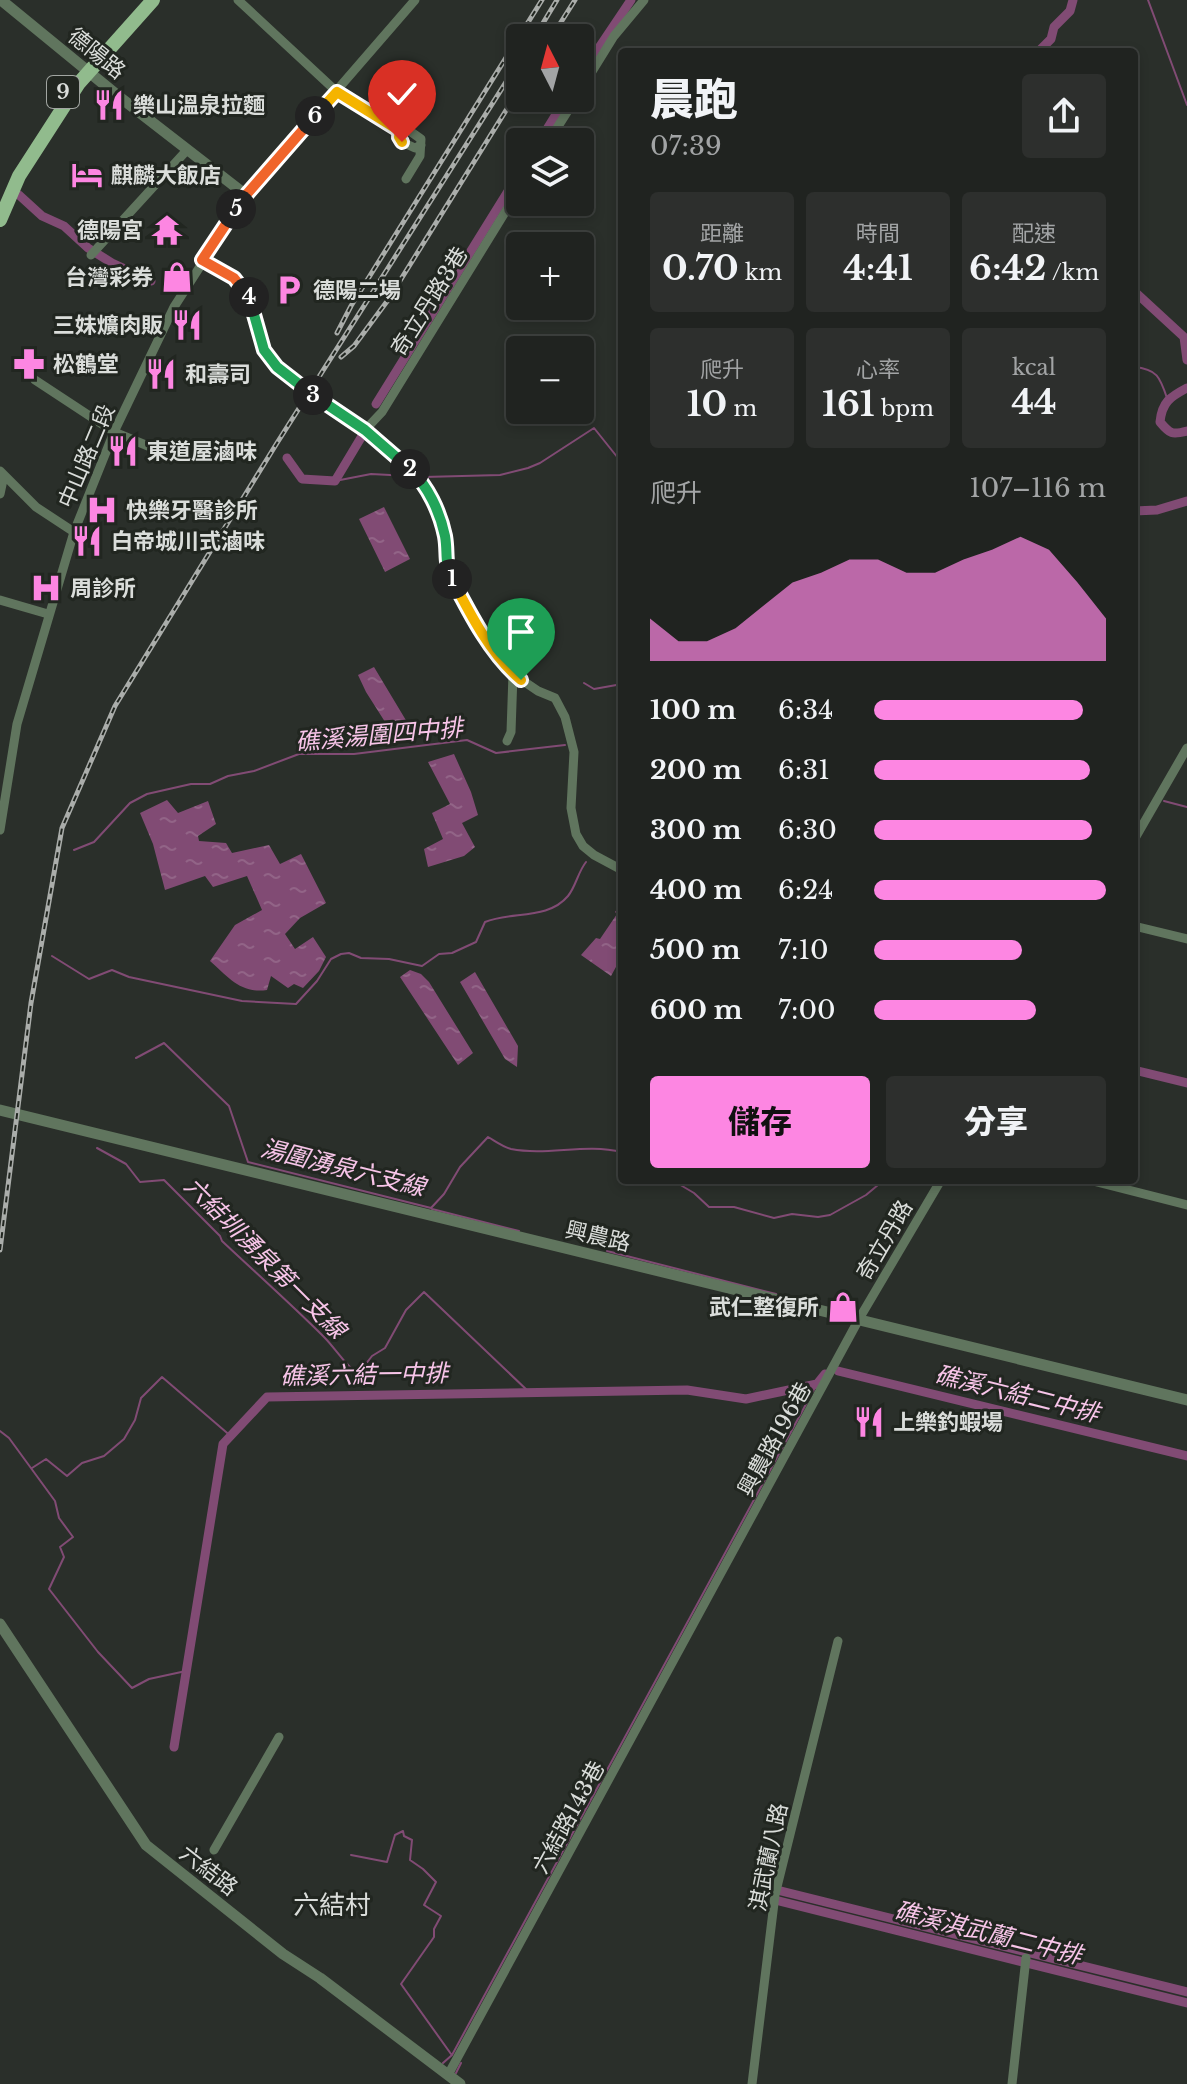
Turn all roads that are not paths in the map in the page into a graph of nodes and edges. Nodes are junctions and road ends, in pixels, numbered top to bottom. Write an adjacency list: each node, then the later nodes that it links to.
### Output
1 (1, 0): 7 (street, 德陽路)
2 (141, 0): 7 (main road, 9)
3 (153, 0): 7 (main road, 9)
4 (238, 0): 9 (street)
5 (415, 0): 9 (street, 中山路二段)
6 (644, 0): 8 (street)
7 (85, 68): 10 (street, 德陽路); 13 (main road, 9); 15 (main road, 9)
8 (594, 68)
9 (337, 92): 11 (street); 12 (street, 中山路二段)
10 (187, 150): 12 (street, 德陽路); 16 (street)
11 (406, 179)
12 (246, 195): 17 (street, 中山路二段)
13 (0, 196)
14 (506, 211): 19 (street, 奇立丹路3巷)
15 (0, 220)
16 (91, 255)
17 (202, 260): 19 (street); 20 (street, 中山路二段)
18 (35, 380): 20 (street)
19 (365, 430): 27 (street)
20 (114, 432): 21 (street); 24 (street, 中山路二段)
21 (148, 446)
22 (2, 473): 23 (street); 24 (street)
23 (0, 494)
24 (74, 532): 26 (street, 中山路二段)
25 (0, 600): 26 (street)
26 (48, 614): 30 (street, 中山路二段)
27 (513, 674): 28 (street); 32 (street)
28 (507, 741)
29 (1187, 748): 31 (street)
30 (0, 830)
31 (1138, 833)
32 (618, 868)
33 (1138, 927): 34 (street)
34 (1187, 939)
35 (0, 1110): 39 (street, 興農路)
36 (939, 1184): 39 (street, 奇立丹路)
37 (1105, 1184): 38 (street)
38 (1187, 1205)
39 (859, 1319): 40 (street, 興農路); 41 (street, 興農路196巷)
40 (1187, 1400)
41 (720, 1577): 47 (street, 六結路143巷)
42 (0, 1624): 47 (street, 六結路)
43 (838, 1641): 49 (street, 淇武蘭八路)
44 (279, 1737): 45 (street)
45 (214, 1850)
46 (1026, 1958): 50 (street)
47 (448, 2075): 48 (street, 六結路)
48 (460, 2084)
49 (752, 2084)
50 (1012, 2084)

